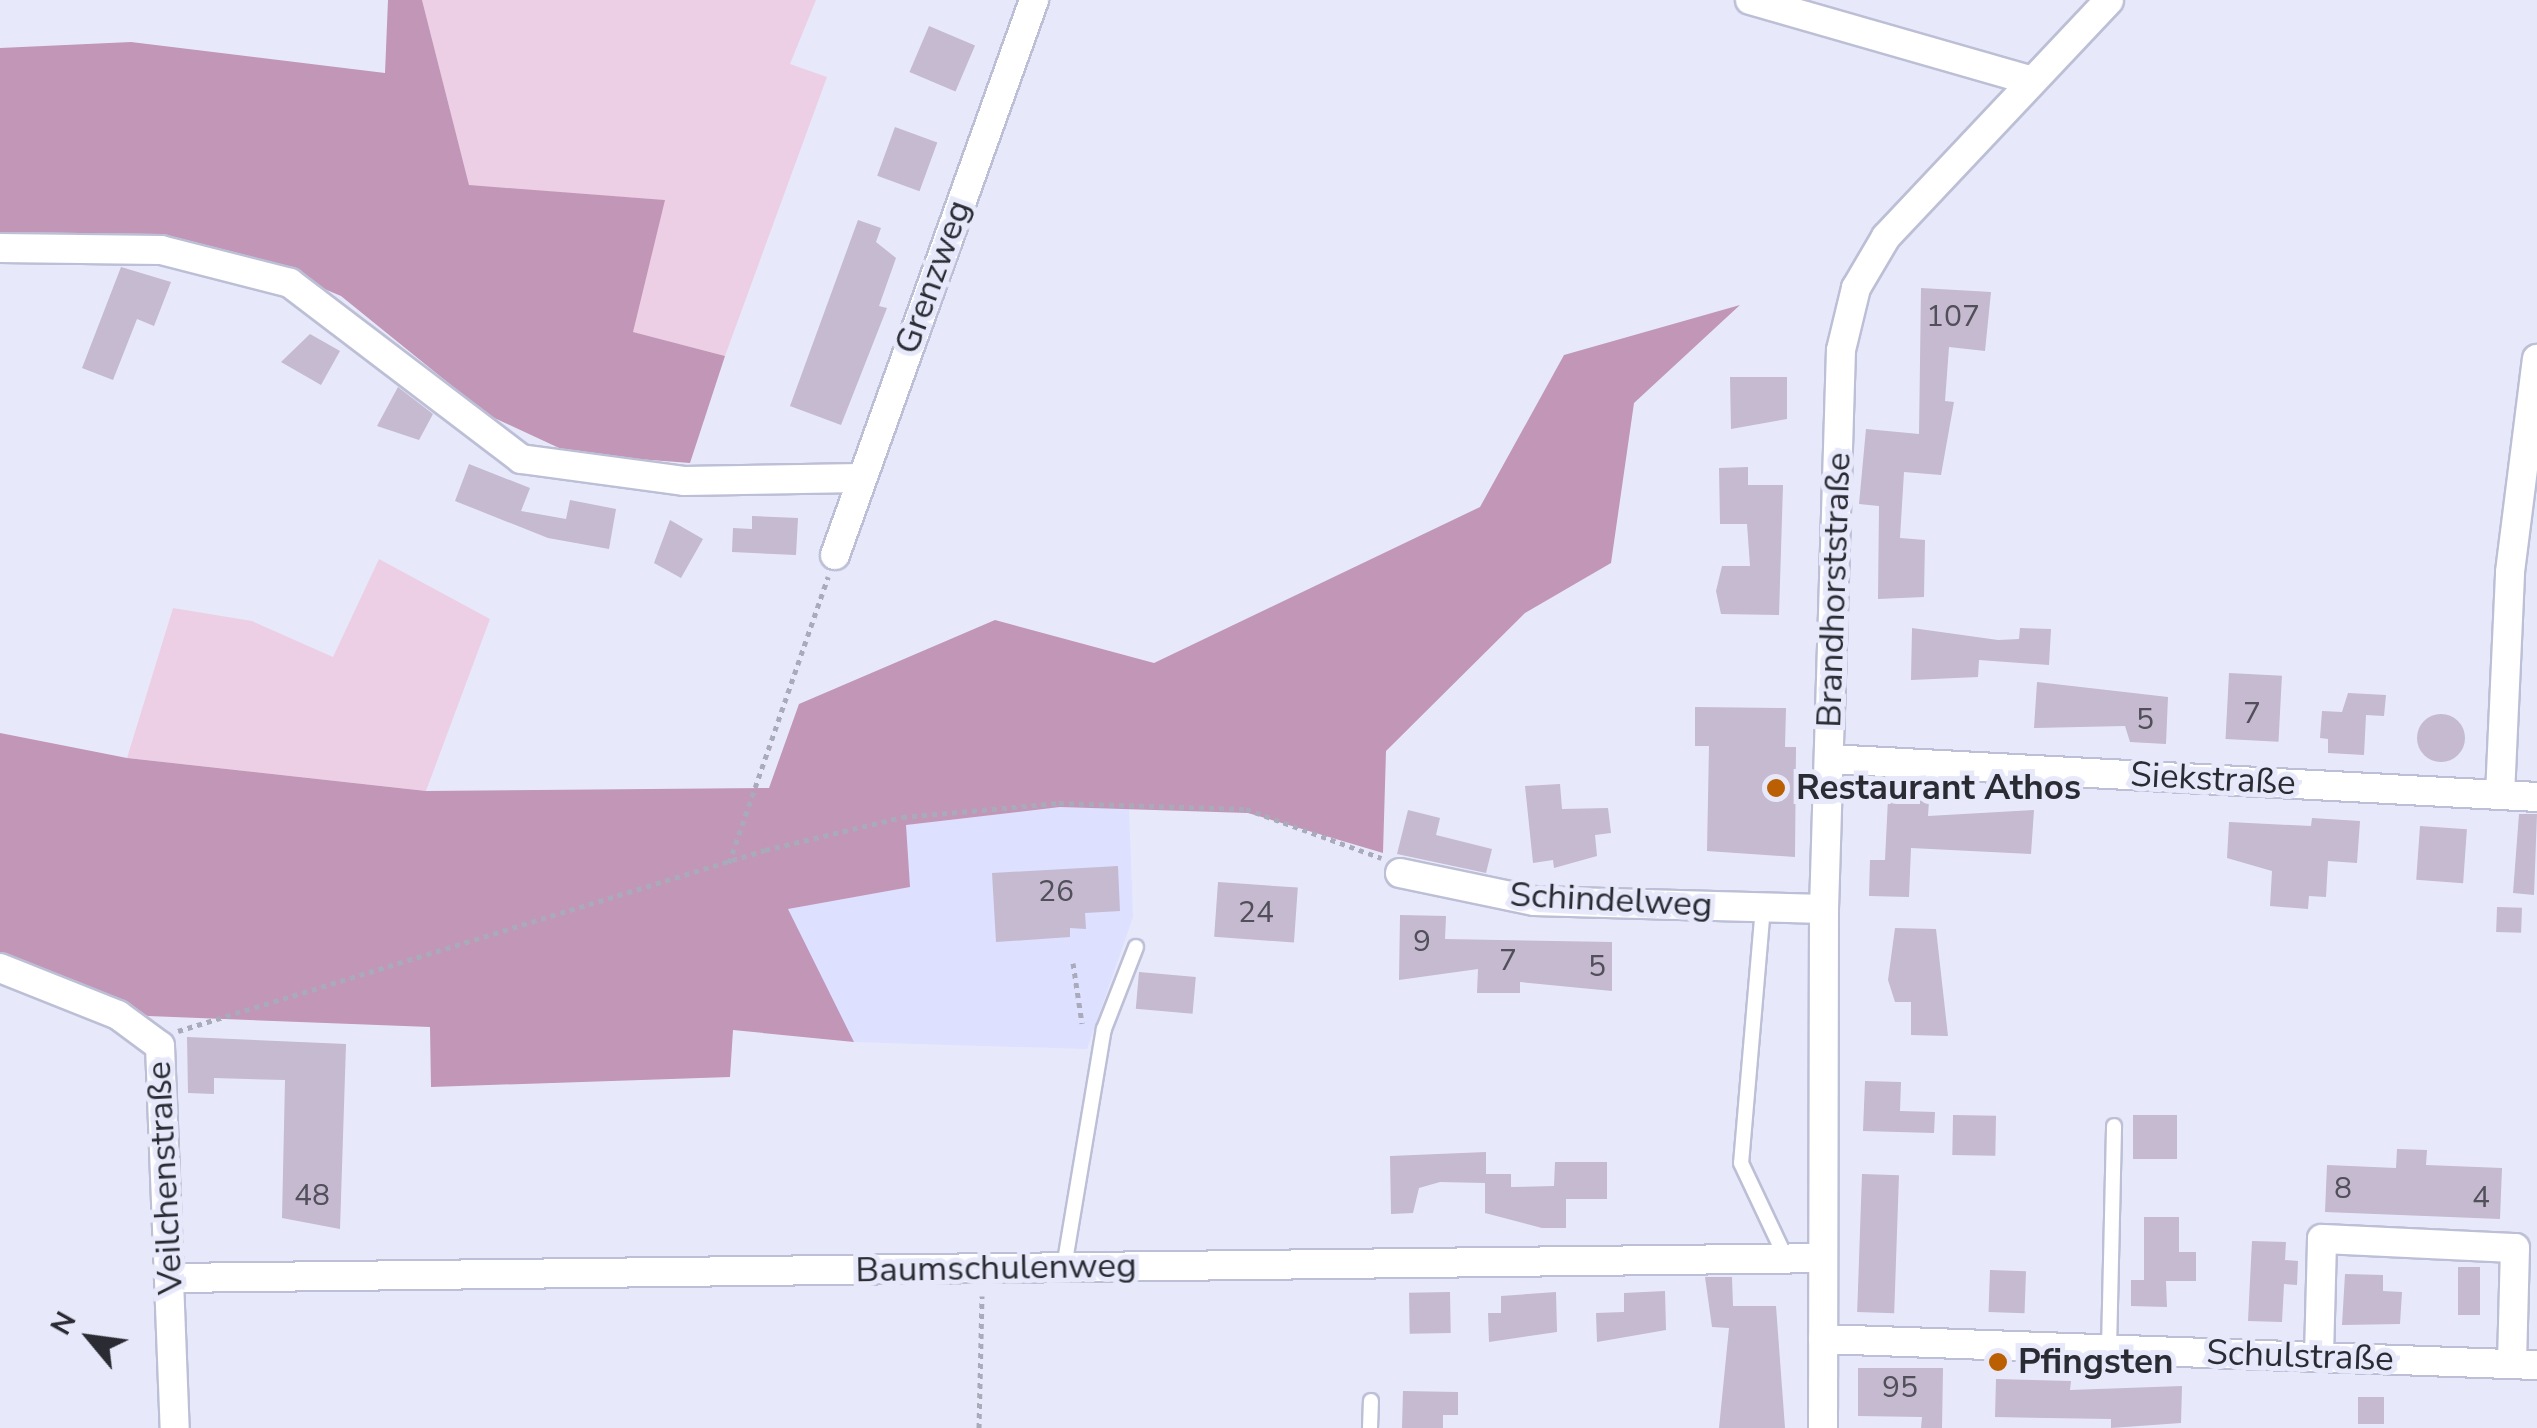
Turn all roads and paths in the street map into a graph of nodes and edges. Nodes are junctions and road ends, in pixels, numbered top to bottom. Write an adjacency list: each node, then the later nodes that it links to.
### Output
1 (1034, 0): 8 (street, Grenzweg)
2 (1750, 0): 4 (street)
3 (2109, 0): 4 (street, Brandhorststraße)
4 (2030, 80): 10 (street, Brandhorststraße)
5 (0, 248): 8 (street)
6 (2537, 359): 7 (street)
7 (2533, 432): 11 (street)
8 (860, 478): 9 (street, Grenzweg)
9 (835, 555): 13 (path)
10 (1829, 758): 11 (street, Siekstraße); 16 (street, Brandhorststraße)
11 (2500, 795): 12 (street, Siekstraße)
12 (2537, 797)
13 (729, 862): 14 (path); 19 (path)
14 (1400, 873): 15 (street, Schindelweg)
15 (1763, 907): 16 (street, Schindelweg); 21 (lane)
16 (1824, 909): 22 (street, Brandhorststraße)
17 (1136, 947): 23 (lane)
18 (0, 968): 19 (street, Veilchenstraße)
19 (160, 1046): 25 (street, Veilchenstraße)
20 (2114, 1126): 27 (lane)
21 (1786, 1258): 22 (street, Baumschulenweg); 23 (street, Baumschulenweg)
22 (1821, 1258): 26 (street, Brandhorststraße)
23 (1064, 1267): 24 (street, Baumschulenweg)
24 (984, 1268): 25 (street, Baumschulenweg); 32 (path)
25 (171, 1278): 31 (street, Veilchenstraße)
26 (1824, 1338): 27 (street, Schulstraße); 34 (street, Brandhorststraße)
27 (2109, 1349): 28 (street, Schulstraße)
28 (2319, 1356): 29 (street, Schulstraße); 29 (street)
29 (2525, 1365)
30 (1371, 1401): 33 (lane)
31 (175, 1428)
32 (979, 1428)
33 (1370, 1428)
34 (1823, 1428)

